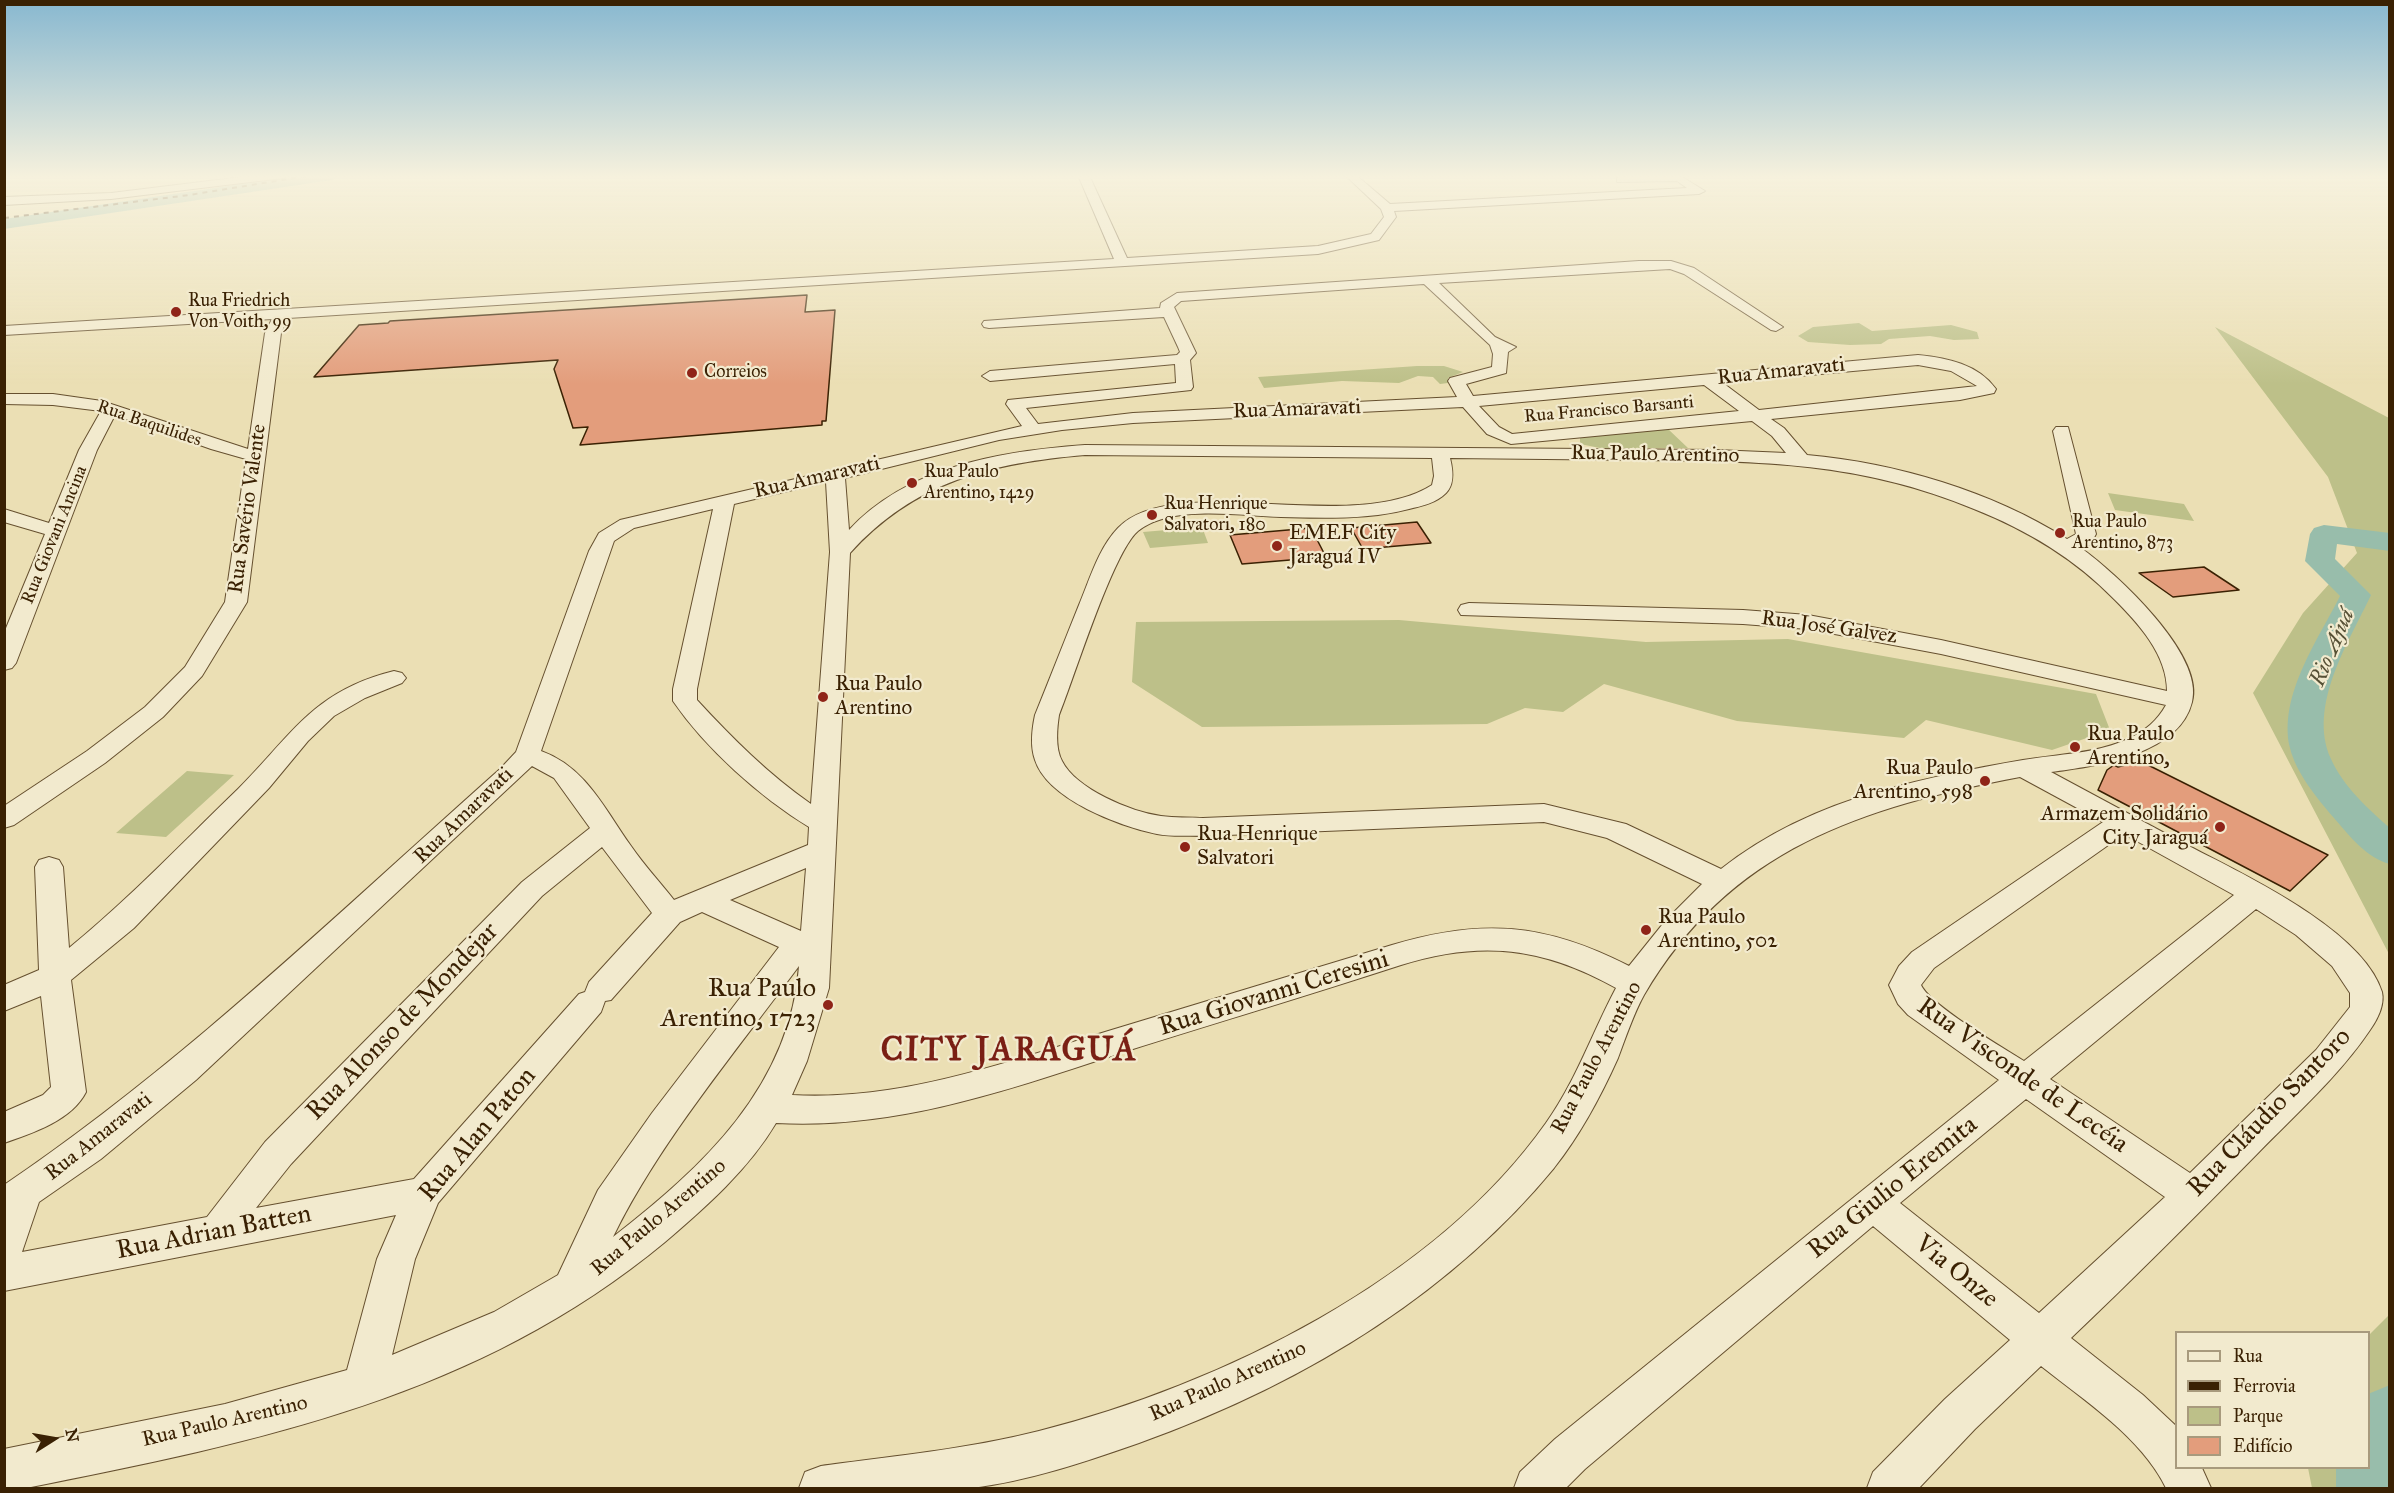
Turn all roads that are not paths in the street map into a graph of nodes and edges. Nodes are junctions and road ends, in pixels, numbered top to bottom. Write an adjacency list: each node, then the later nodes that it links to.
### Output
1 (1114, 245): 6 (street)
2 (1348, 245): 4 (street)
3 (1622, 252): 7 (street)
4 (1262, 255): 5 (street); 8 (street)
5 (1163, 260): 6 (street); 8 (street)
6 (1122, 262): 11 (street)
7 (1639, 265): 9 (street); 13 (street)
8 (1256, 277): 9 (street); 10 (street)
9 (1428, 280): 20 (street)
10 (1168, 312): 12 (street); 15 (street)
11 (282, 314): 14 (street); 26 (street, Rua Savério Valente)
12 (989, 324)
13 (1776, 327)
14 (4, 331)
15 (1184, 358): 17 (street); 23 (street)
16 (1929, 361): 18 (street, Rua Amaravati); 22 (street, Rua Francisco Barsanti)
17 (990, 376)
18 (1708, 380): 20 (street, Rua Amaravati); 22 (street)
19 (4, 399): 21 (street, Rua Baquilides)
20 (1467, 402): 22 (street, Rua Francisco Barsanti); 23 (street, Rua Amaravati)
21 (110, 409): 26 (street, Rua Baquilides); 31 (street, Rua Giovani Ancina)
22 (1756, 416): 27 (street)
23 (1033, 429): 28 (street, Rua Amaravati)
24 (2061, 431): 32 (street)
25 (1440, 453): 27 (street, Rua Paulo Arentino); 33 (street, Rua Paulo Arentino); 45 (street)
26 (256, 456): 40 (street, Rua Savério Valente)
27 (1800, 458): 32 (street, Rua Paulo Arentino)
28 (835, 474): 29 (street, Rua Amaravati); 33 (street)
29 (725, 499): 38 (street, Rua Amaravati); 43 (street)
30 (4, 515): 31 (street)
31 (56, 531): 35 (street, Rua Giovani Ancina)
32 (2065, 546): 37 (street, Rua Paulo Arentino)
33 (840, 552): 43 (street, Rua Paulo Arentino)
34 (1469, 610): 37 (street, Rua José Galvez)
35 (4, 663)
36 (394, 678): 50 (street)
37 (2181, 701): 39 (street, Rua Paulo Arentino)
38 (527, 755): 42 (street); 58 (street, Rua Amaravati)
39 (2024, 768): 41 (street, Rua Cláudio Santoro); 45 (street, Rua Paulo Arentino)
40 (4, 819)
41 (2121, 823): 46 (street, Rua Cláudio Santoro); 53 (street, Rua Visconde de Lecéia)
42 (606, 831): 48 (street); 60 (street, Rua Alonso de Mondejar)
43 (823, 837): 47 (street, Rua Alan Paton); 49 (street, Rua Paulo Arentino)
44 (49, 867): 50 (street)
45 (1723, 882): 51 (street, Rua Paulo Arentino)
46 (2255, 894): 53 (street, Rua Giulio Eremita); 57 (street, Rua Cláudio Santoro)
47 (702, 900): 48 (street, Rua Alan Paton); 49 (street)
48 (669, 914): 56 (street, Rua Alan Paton)
49 (808, 942): 54 (street, Rua Paulo Arentino); 62 (street)
50 (55, 976): 52 (street); 55 (street)
51 (1635, 984): 54 (street, Rua Giovanni Ceresini); 68 (street, Rua Paulo Arentino)
52 (4, 999)
53 (2026, 1079): 57 (street, Rua Visconde de Lecéia); 59 (street, Rua Giulio Eremita)
54 (768, 1107): 62 (street, Rua Paulo Arentino)
55 (4, 1128)
56 (423, 1193): 60 (street, Rua Adrian Batten); 64 (street, Rua Alan Paton)
57 (2191, 1194): 63 (street, Rua Cláudio Santoro)
58 (14, 1200): 61 (street, Rua Amaravati)
59 (1872, 1203): 63 (street, Via Onze); 69 (street, Rua Giulio Eremita)
60 (219, 1232): 61 (street, Rua Adrian Batten)
61 (5, 1262)
62 (573, 1288): 64 (street, Rua Paulo Arentino)
63 (2040, 1341): 65 (street, Via Onze); 70 (street, Rua Cláudio Santoro)
64 (364, 1386): 67 (street, Rua Paulo Arentino)
65 (2175, 1462)
66 (2180, 1469): 71 (street, Via Onze)
67 (4, 1471)
68 (821, 1488)
69 (1536, 1488)
70 (1889, 1488)
71 (2189, 1488)

